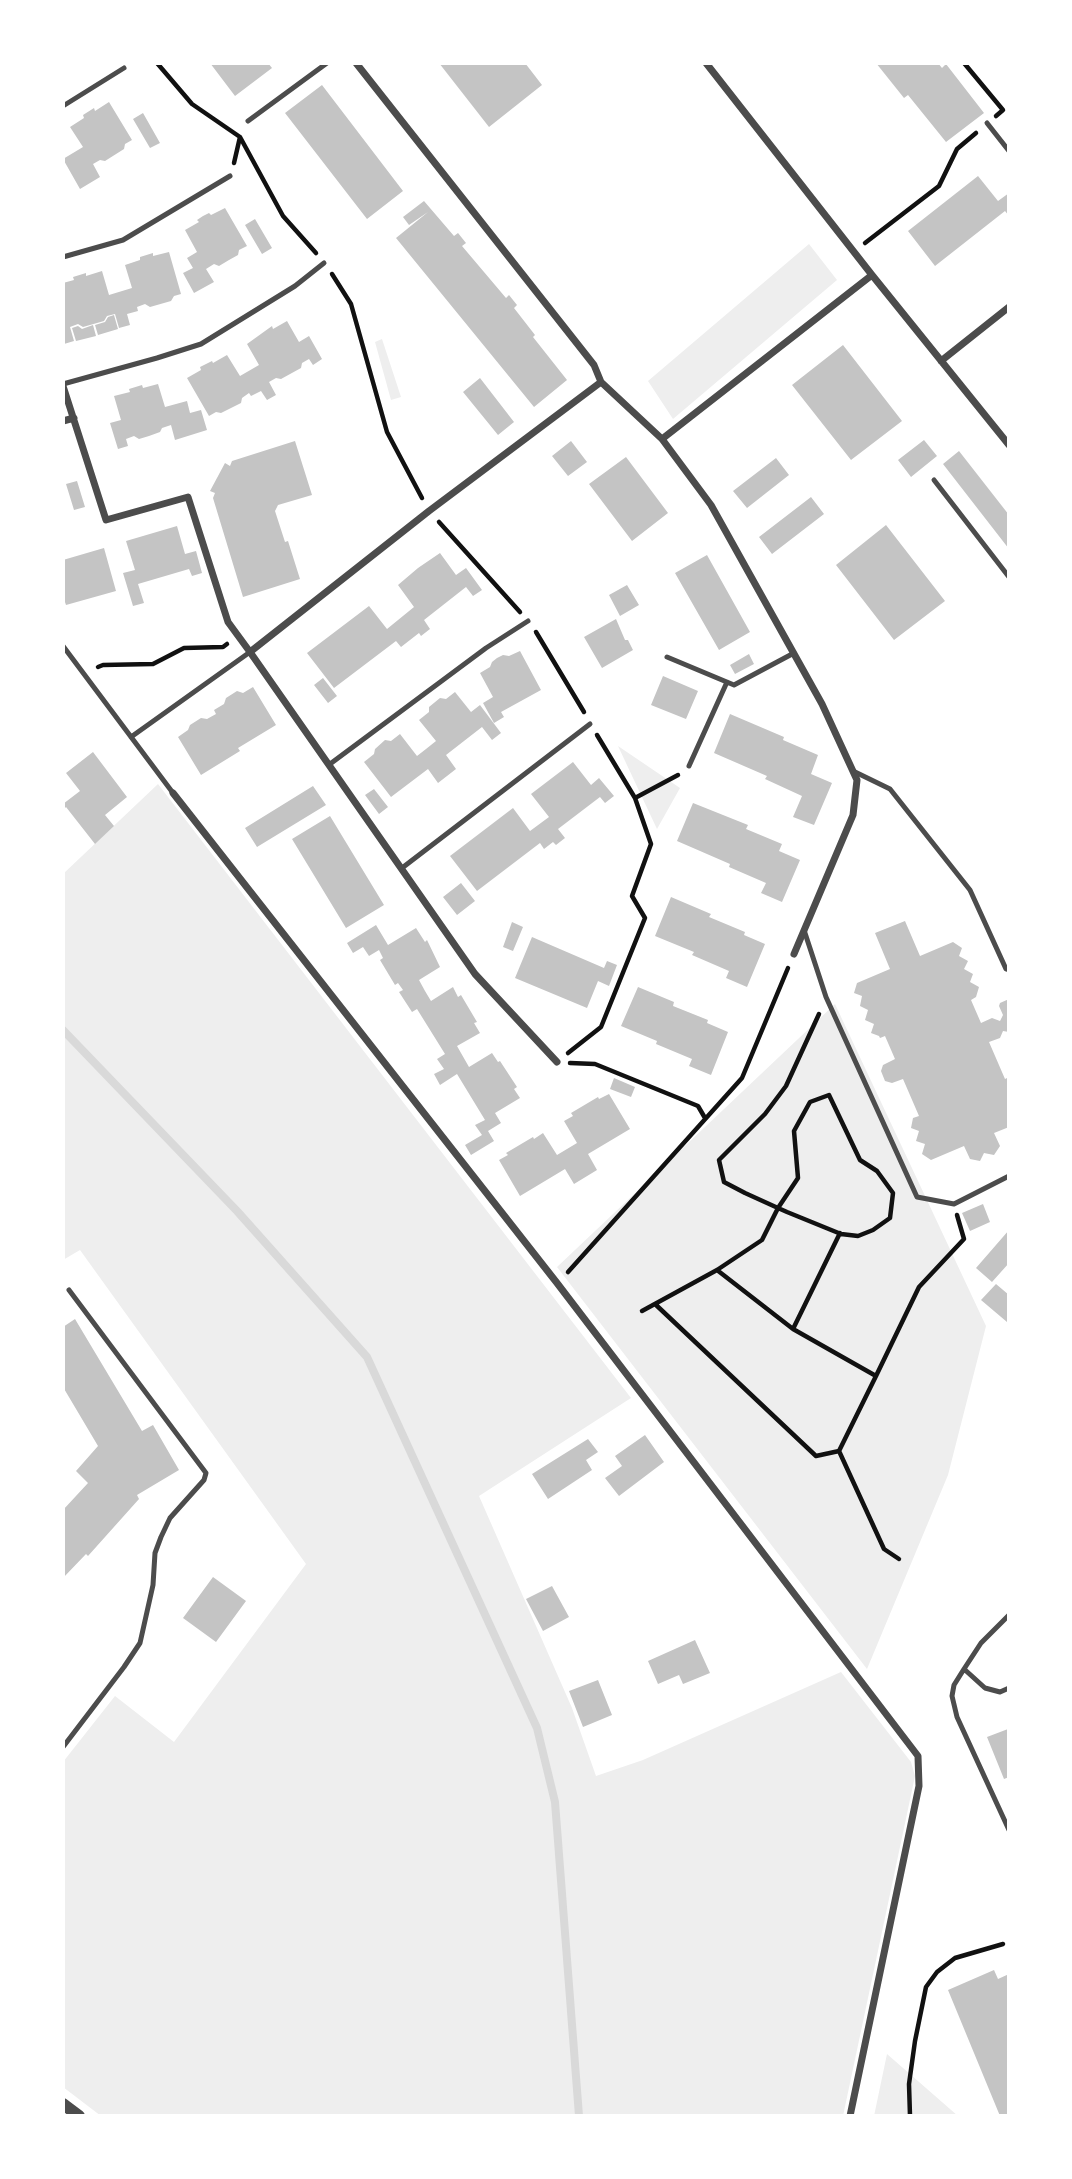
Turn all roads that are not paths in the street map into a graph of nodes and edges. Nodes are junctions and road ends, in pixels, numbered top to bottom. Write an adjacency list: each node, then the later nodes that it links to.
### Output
1 (327, 63): 6 (lane)
2 (356, 63): 15 (street)
3 (706, 63): 12 (street)
4 (124, 68): 5 (lane)
5 (63, 106)
6 (248, 121)
7 (987, 124): 8 (lane)
8 (1009, 151)
9 (230, 176): 10 (lane)
10 (63, 257)
11 (324, 263): 16 (lane)
12 (872, 275): 14 (street); 19 (street)
13 (1009, 307): 14 (street)
14 (941, 361): 20 (street)
15 (601, 382): 19 (street); 25 (street)
16 (63, 385): 17 (street)
17 (74, 418): 18 (street); 25 (street)
18 (63, 421)
19 (662, 439): 26 (street)
20 (1009, 445)
21 (934, 480): 22 (lane)
22 (1009, 578)
23 (528, 621): 31 (lane)
24 (63, 646): 30 (lane)
25 (250, 652): 30 (lane); 31 (street)
26 (794, 653): 28 (lane); 33 (street)
27 (667, 657): 28 (lane)
28 (727, 682): 32 (lane)
29 (590, 724): 35 (lane)
30 (131, 737): 34 (lane)
31 (330, 764): 35 (street)
32 (689, 766)
33 (853, 771): 36 (street); 38 (lane)
34 (173, 793): 49 (street)
35 (402, 868): 39 (street)
36 (804, 930): 37 (street); 40 (lane)
37 (793, 954)
38 (1009, 970)
39 (557, 1062)
40 (1009, 1176)
41 (69, 1290): 45 (lane)
42 (1009, 1615): 43 (lane)
43 (964, 1669): 44 (lane); 46 (lane)
44 (1009, 1688)
45 (63, 1747)
46 (1009, 1830)
47 (63, 2104): 48 (street)
48 (79, 2116)
49 (850, 2116)

